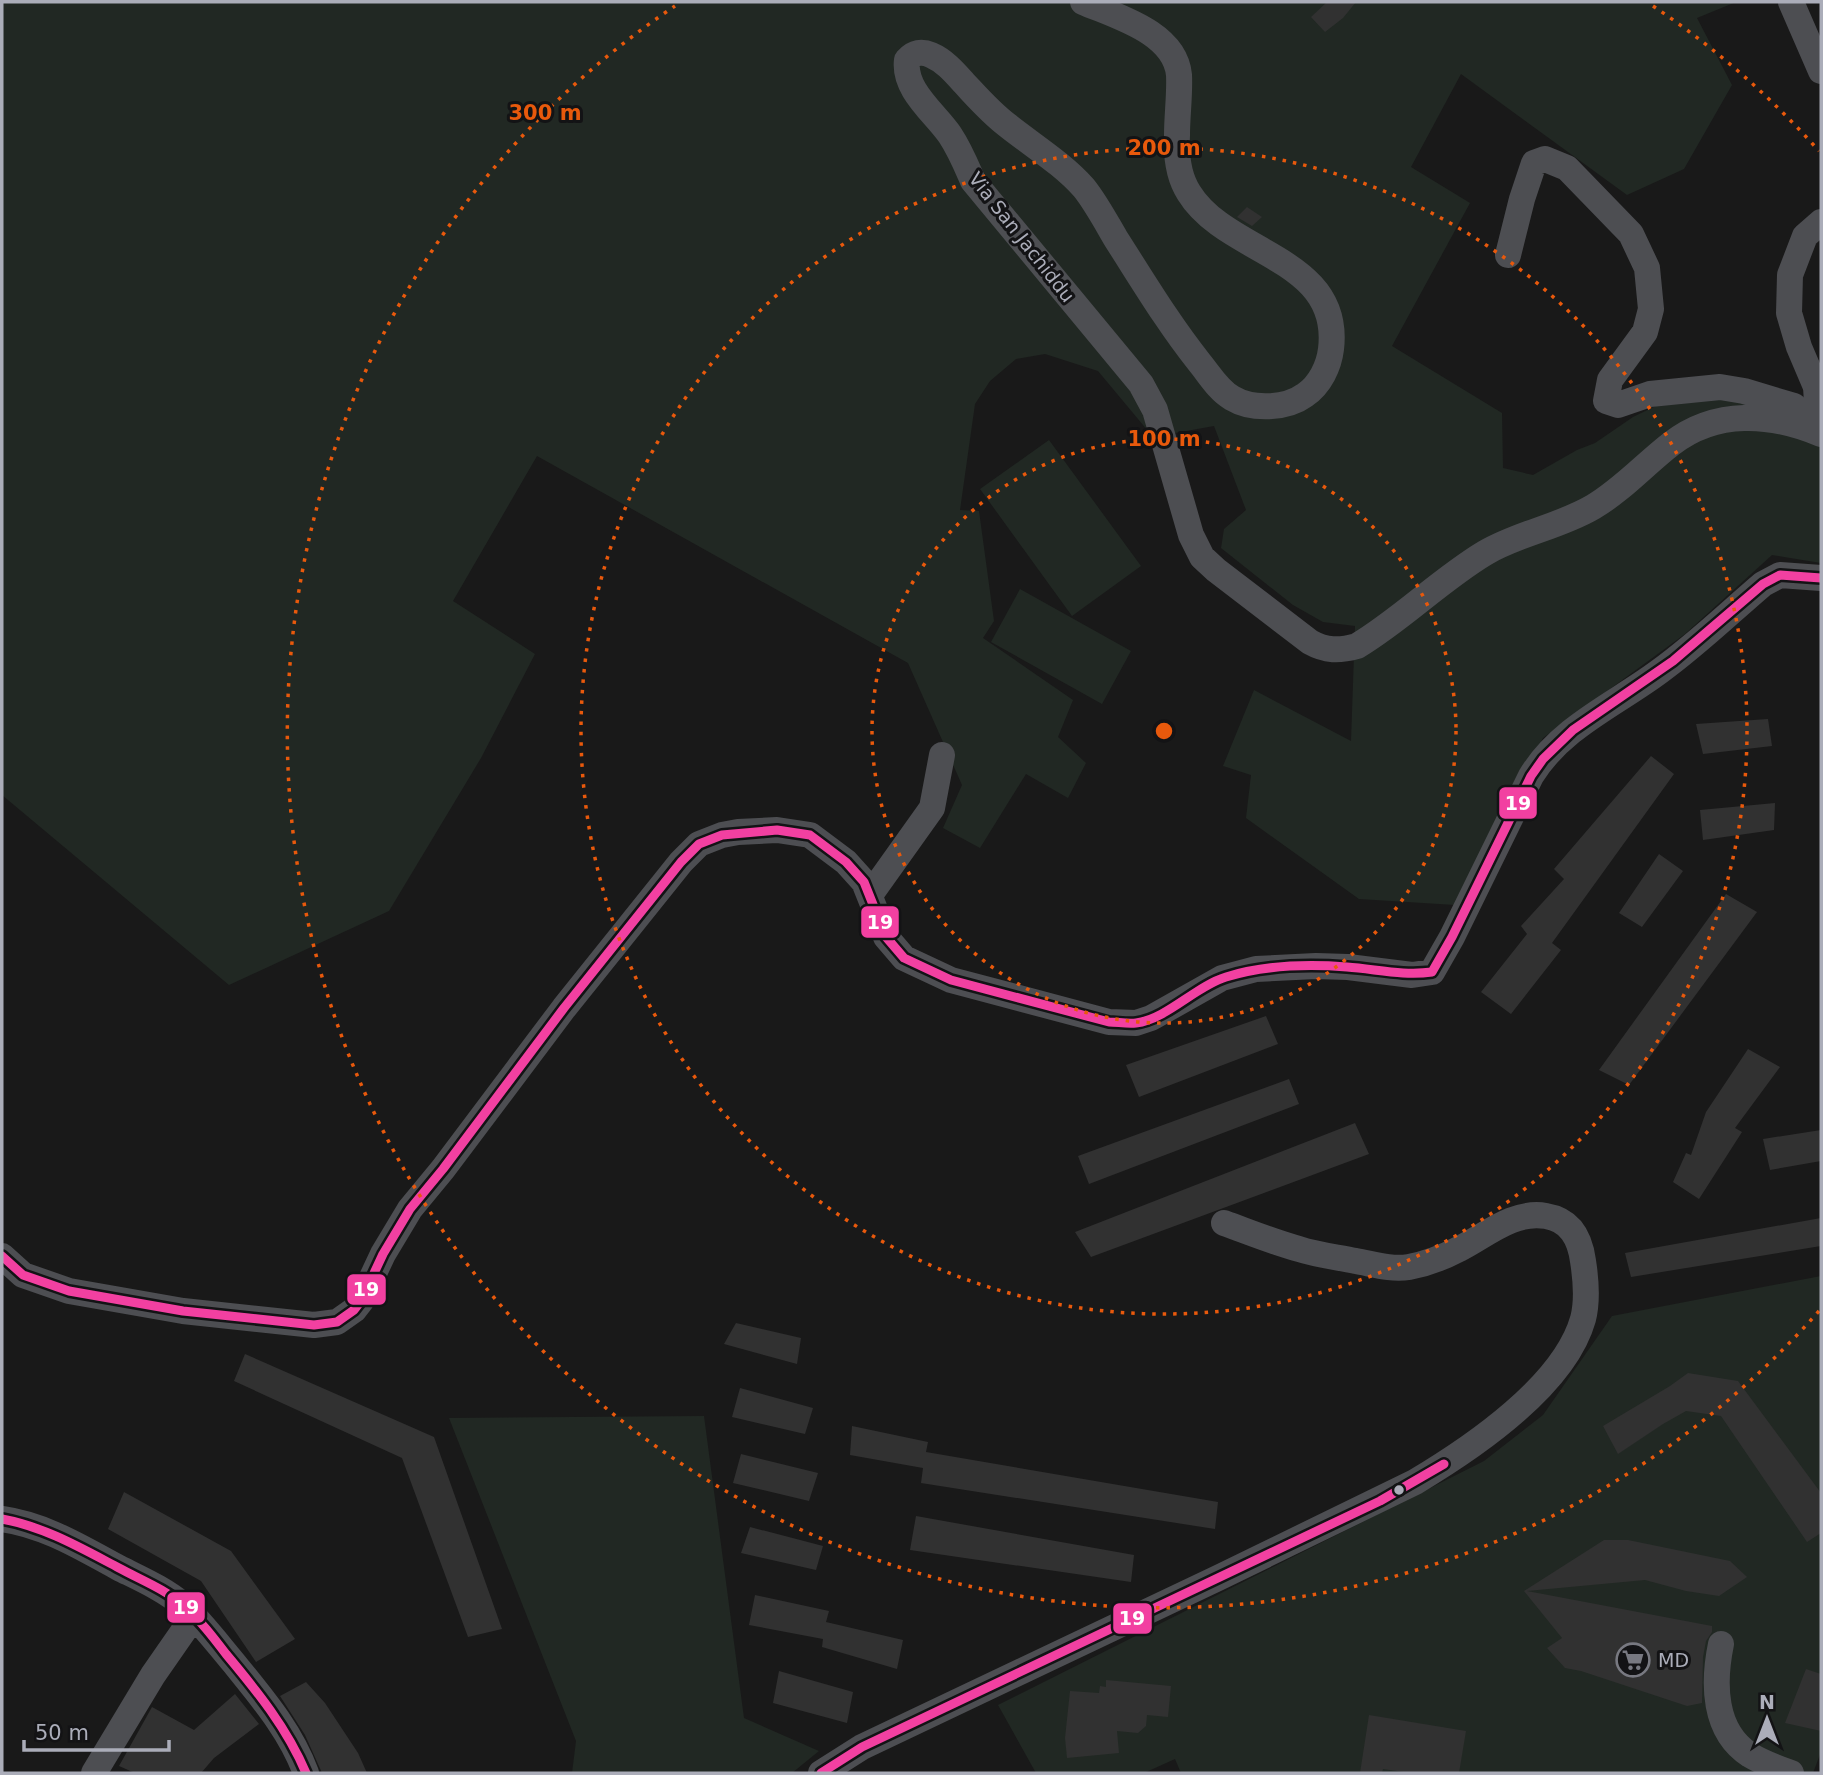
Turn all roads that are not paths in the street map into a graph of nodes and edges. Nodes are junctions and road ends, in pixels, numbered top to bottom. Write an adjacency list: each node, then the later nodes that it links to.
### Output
1 (1083, 2): 6 (street, Via San Jachiddu)
2 (1791, 2): 3 (street)
3 (1821, 71)
4 (1821, 222): 6 (street)
5 (1508, 255): 6 (street)
6 (1820, 432)
7 (1821, 578): 9 (street)
8 (942, 755): 9 (street)
9 (870, 895): 11 (street)
10 (1224, 1223): 17 (street)
11 (2, 1255)
12 (2, 1519): 13 (street)
13 (194, 1616): 15 (street); 16 (street)
14 (1721, 1644): 18 (street)
15 (94, 1773)
16 (306, 1773)
17 (821, 1773)
18 (1791, 1773)

